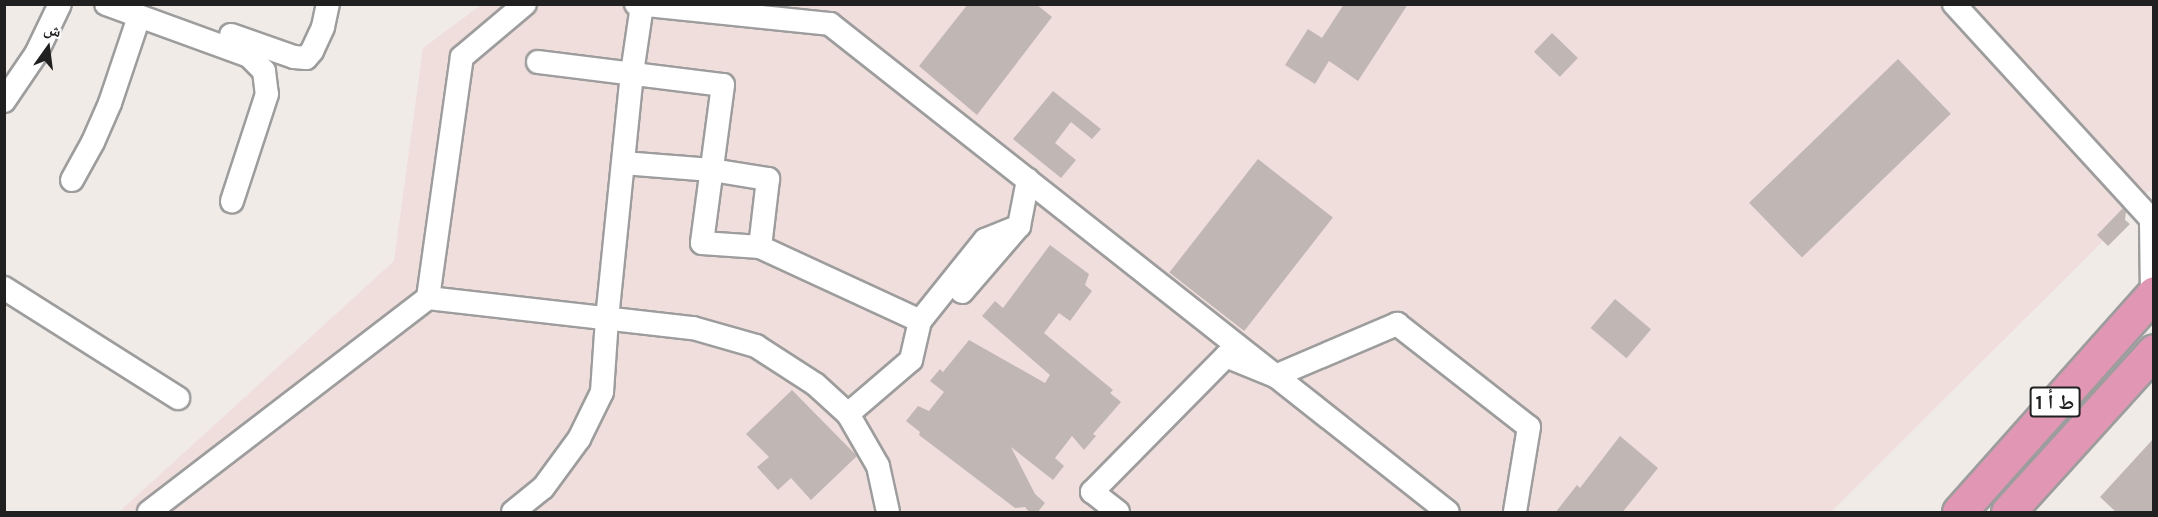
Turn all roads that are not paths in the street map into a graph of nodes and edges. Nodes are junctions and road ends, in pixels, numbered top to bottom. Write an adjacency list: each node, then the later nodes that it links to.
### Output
1 (60, 4): 13 (street)
2 (106, 4): 9 (street)
3 (328, 4): 9 (street)
4 (525, 4): 24 (street)
5 (805, 4): 10 (street)
6 (1954, 4): 19 (street)
7 (639, 5): 8 (street); 12 (street)
8 (708, 8): 10 (street)
9 (145, 11): 16 (street); 18 (street)
10 (830, 24): 17 (street)
11 (538, 62): 12 (street)
12 (633, 73): 14 (street); 15 (street)
13 (4, 101)
14 (623, 163): 15 (street); 25 (street)
15 (712, 170): 21 (street); 21 (street)
16 (72, 180)
17 (1028, 180): 20 (street); 29 (street)
18 (232, 201)
19 (2152, 219): 23 (street)
20 (1019, 226): 26 (street); 28 (street)
21 (760, 247): 26 (street)
22 (4, 288): 30 (street)
23 (2153, 294): 38 (highway, ط أ 1)
24 (428, 298): 25 (street); 32 (street)
25 (607, 319): 31 (street); 33 (street)
26 (920, 321): 28 (street)
27 (2154, 351): 39 (highway, ط أ 1)
28 (911, 360): 31 (street)
29 (1275, 376): 35 (street); 36 (street); 37 (street)
30 (178, 398)
31 (848, 414): 34 (street)
32 (149, 513)
33 (513, 513)
34 (888, 513)
35 (1118, 513)
36 (1448, 513)
37 (1515, 513)
38 (1959, 513)
39 (2008, 513)

